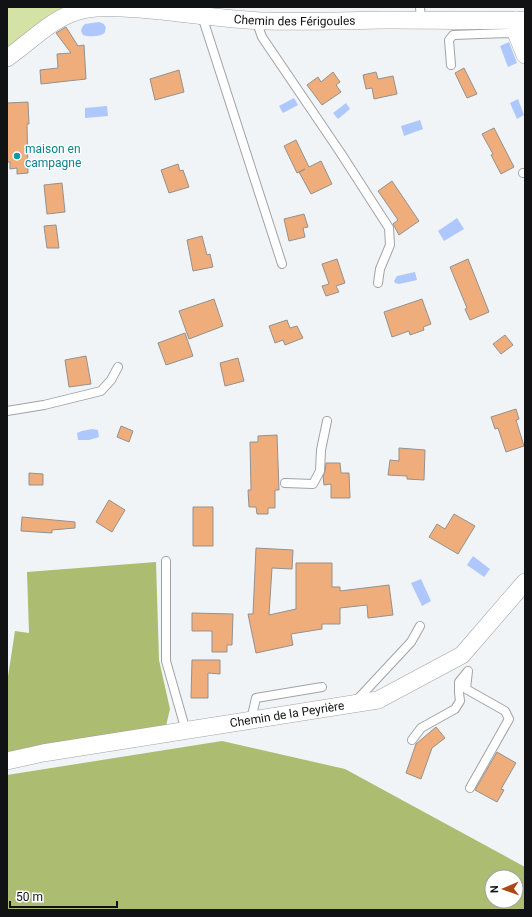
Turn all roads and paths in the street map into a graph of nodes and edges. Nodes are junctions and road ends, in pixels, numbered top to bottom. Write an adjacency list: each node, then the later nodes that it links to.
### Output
1 (421, 14): 3 (street, Chemin des Férigoules); 4 (street, Chemin des Férigoules)
2 (202, 15): 3 (street, Chemin des Férigoules); 6 (street, Chemin des Férigoules); 8 (lane)
3 (256, 20): 9 (lane)
4 (519, 25): 5 (street); 7 (lane)
5 (525, 55)
6 (7, 58)
7 (451, 65)
8 (282, 264)
9 (378, 283)
10 (118, 367): 11 (lane)
11 (7, 411)
12 (327, 421): 13 (lane)
13 (285, 483)
14 (166, 561): 20 (lane)
15 (525, 582): 18 (street, Chemin de la Peyrière)
16 (420, 626): 18 (lane)
17 (322, 687): 19 (lane)
18 (353, 704): 19 (street, Chemin de la Peyrière)
19 (251, 720): 20 (street, Chemin de la Peyrière)
20 (186, 730): 22 (street, Chemin de la Peyrière)
21 (412, 740): 23 (lane)
22 (7, 761)
23 (470, 788)

